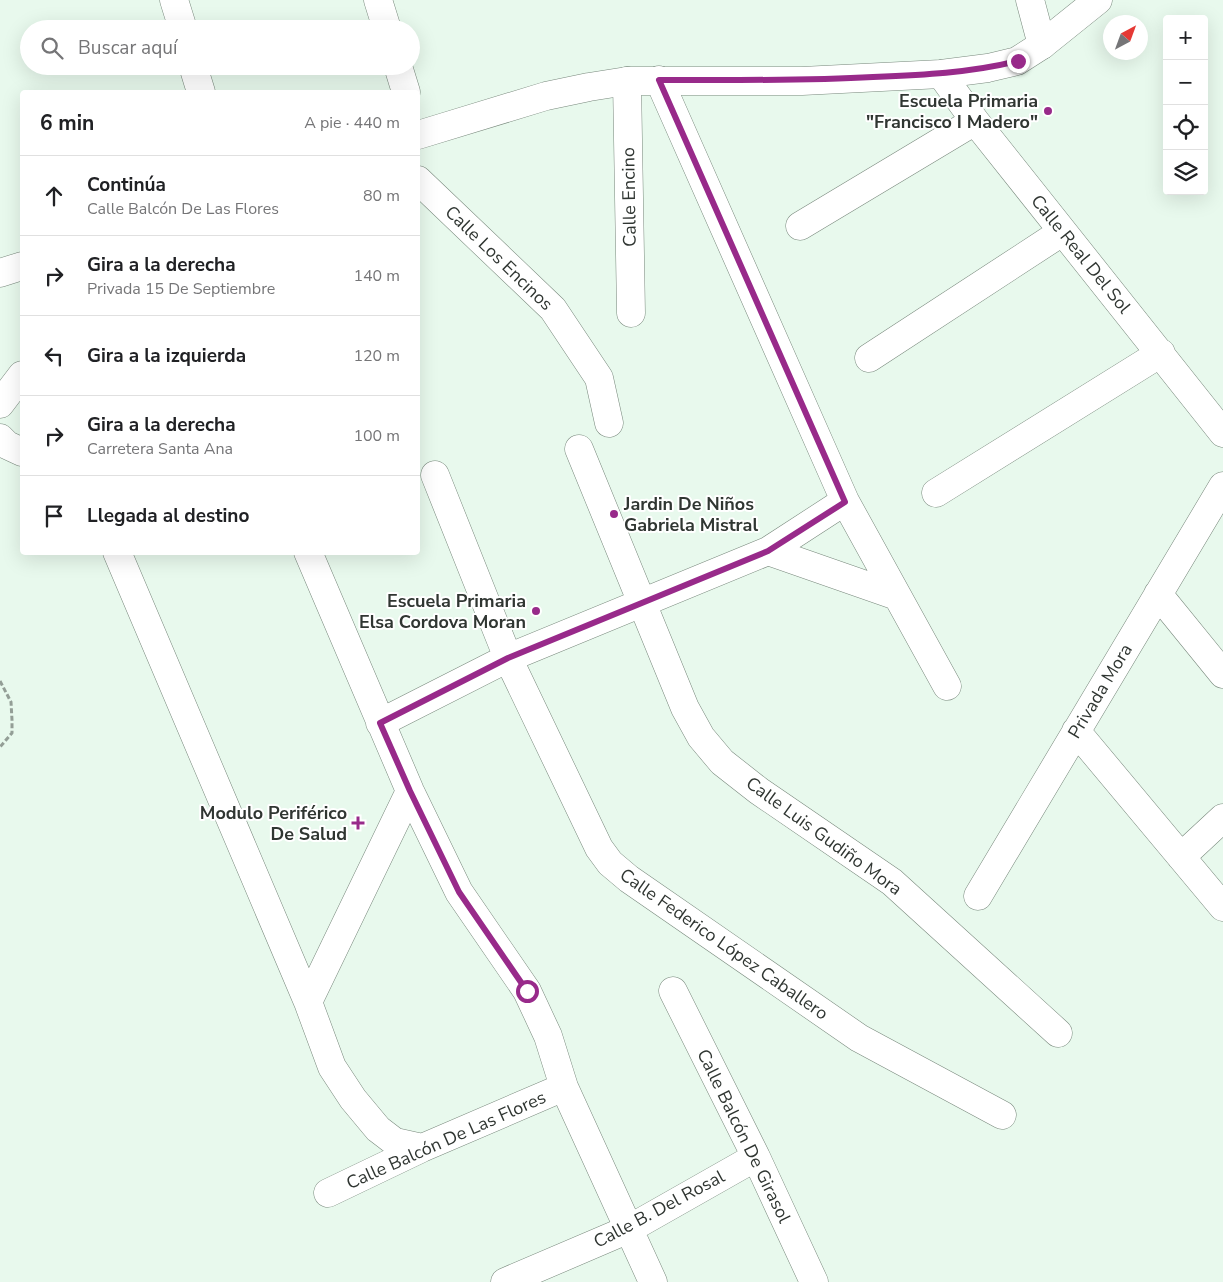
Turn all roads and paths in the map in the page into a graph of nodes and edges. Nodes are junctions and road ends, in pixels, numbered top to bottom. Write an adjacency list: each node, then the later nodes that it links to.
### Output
1 (174, 0): 5 (street)
2 (378, 0): 6 (street)
3 (1030, 0): 7 (street)
4 (1098, 0): 7 (street)
5 (180, 20)
6 (384, 20)
7 (1042, 45): 8 (street)
8 (941, 74): 11 (street); 15 (street, Calle Real Del Sol)
9 (196, 75): 13 (street)
10 (401, 75): 14 (street)
11 (659, 80): 12 (street); 35 (street)
12 (627, 81): 16 (street); 22 (street, Calle Encino)
13 (200, 90)
14 (405, 90)
15 (974, 122): 18 (street); 19 (street, Calle Real Del Sol)
16 (420, 132)
17 (420, 182): 27 (street, Calle Los Encinos)
18 (800, 226)
19 (1062, 232): 23 (street, Calle Real Del Sol); 24 (street)
20 (20, 267): 21 (street)
21 (0, 273)
22 (631, 312)
23 (1161, 353): 28 (street, Calle Real Del Sol); 34 (street)
24 (869, 358)
25 (20, 378): 26 (street)
26 (0, 404)
27 (609, 423)
28 (1221, 427)
29 (0, 438): 31 (street)
30 (579, 449): 41 (street, Calle Luis Gudiño Mora)
31 (20, 451)
32 (435, 475): 42 (street, Calle Federico López Caballero)
33 (1223, 486): 39 (street, Privada Mora)
34 (936, 493)
35 (845, 502): 36 (street); 40 (street)
36 (768, 551): 40 (street); 41 (street)
37 (118, 555): 55 (street)
38 (309, 555): 46 (street, Calle Balcón De Las Flores)
39 (1158, 594): 43 (street); 47 (street, Privada Mora)
40 (897, 596): 45 (street)
41 (642, 603): 42 (street); 56 (street, Calle Luis Gudiño Mora)
42 (508, 658): 46 (street); 58 (street, Calle Federico López Caballero)
43 (1223, 674)
44 (0, 681): 48 (path)
45 (946, 686)
46 (380, 723): 49 (street, Calle Balcón De Las Flores)
47 (1076, 731): 51 (street); 52 (street, Privada Mora)
48 (0, 747)
49 (410, 791): 55 (street); 57 (street, Calle Balcón De Las Flores)
50 (1223, 818): 51 (street)
51 (1182, 857): 53 (street)
52 (978, 896)
53 (1223, 907)
54 (673, 991): 60 (street, Calle Balcón De Girasol)
55 (308, 1002): 59 (street)
56 (1058, 1033)
57 (564, 1087): 59 (street, Calle Balcón De Las Flores); 62 (street, Calle Balcón De Las Flores)
58 (1002, 1114)
59 (422, 1148): 61 (street, Calle Balcón De Las Flores)
60 (756, 1157): 62 (street, Calle B. Del Rosal); 65 (street, Calle Balcón De Girasol)
61 (328, 1193)
62 (629, 1229): 63 (street, Calle B. Del Rosal); 64 (street, Calle Balcón De Las Flores)
63 (505, 1282)
64 (653, 1282)
65 (814, 1282)

